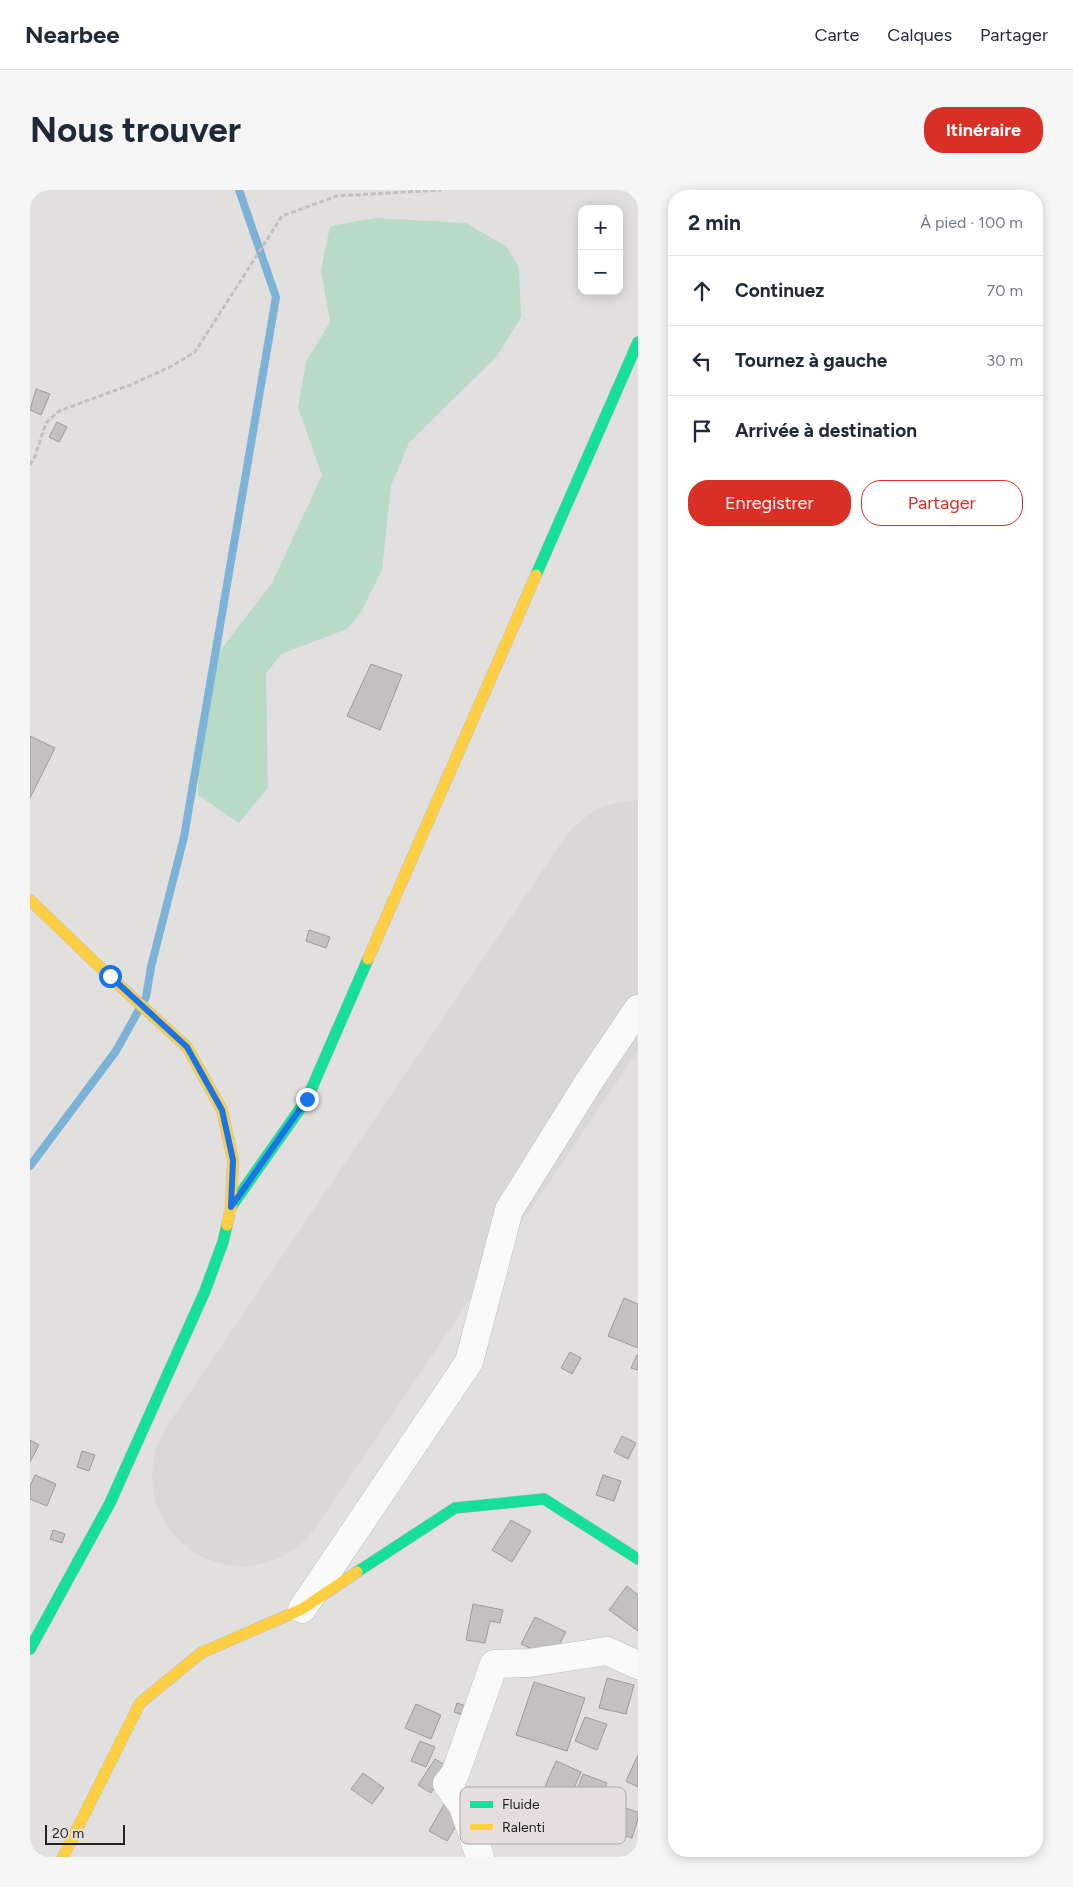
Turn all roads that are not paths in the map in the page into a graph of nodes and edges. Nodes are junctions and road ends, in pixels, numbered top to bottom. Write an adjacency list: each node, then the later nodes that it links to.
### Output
1 (638, 342): 4 (street)
2 (30, 900): 4 (street)
3 (638, 1009): 6 (street)
4 (231, 1207): 7 (street)
5 (638, 1560): 6 (street)
6 (302, 1610): 11 (street)
7 (30, 1649)
8 (638, 1666): 9 (street)
9 (460, 1802)
10 (476, 1844): 12 (street)
11 (63, 1857)
12 (480, 1857)

